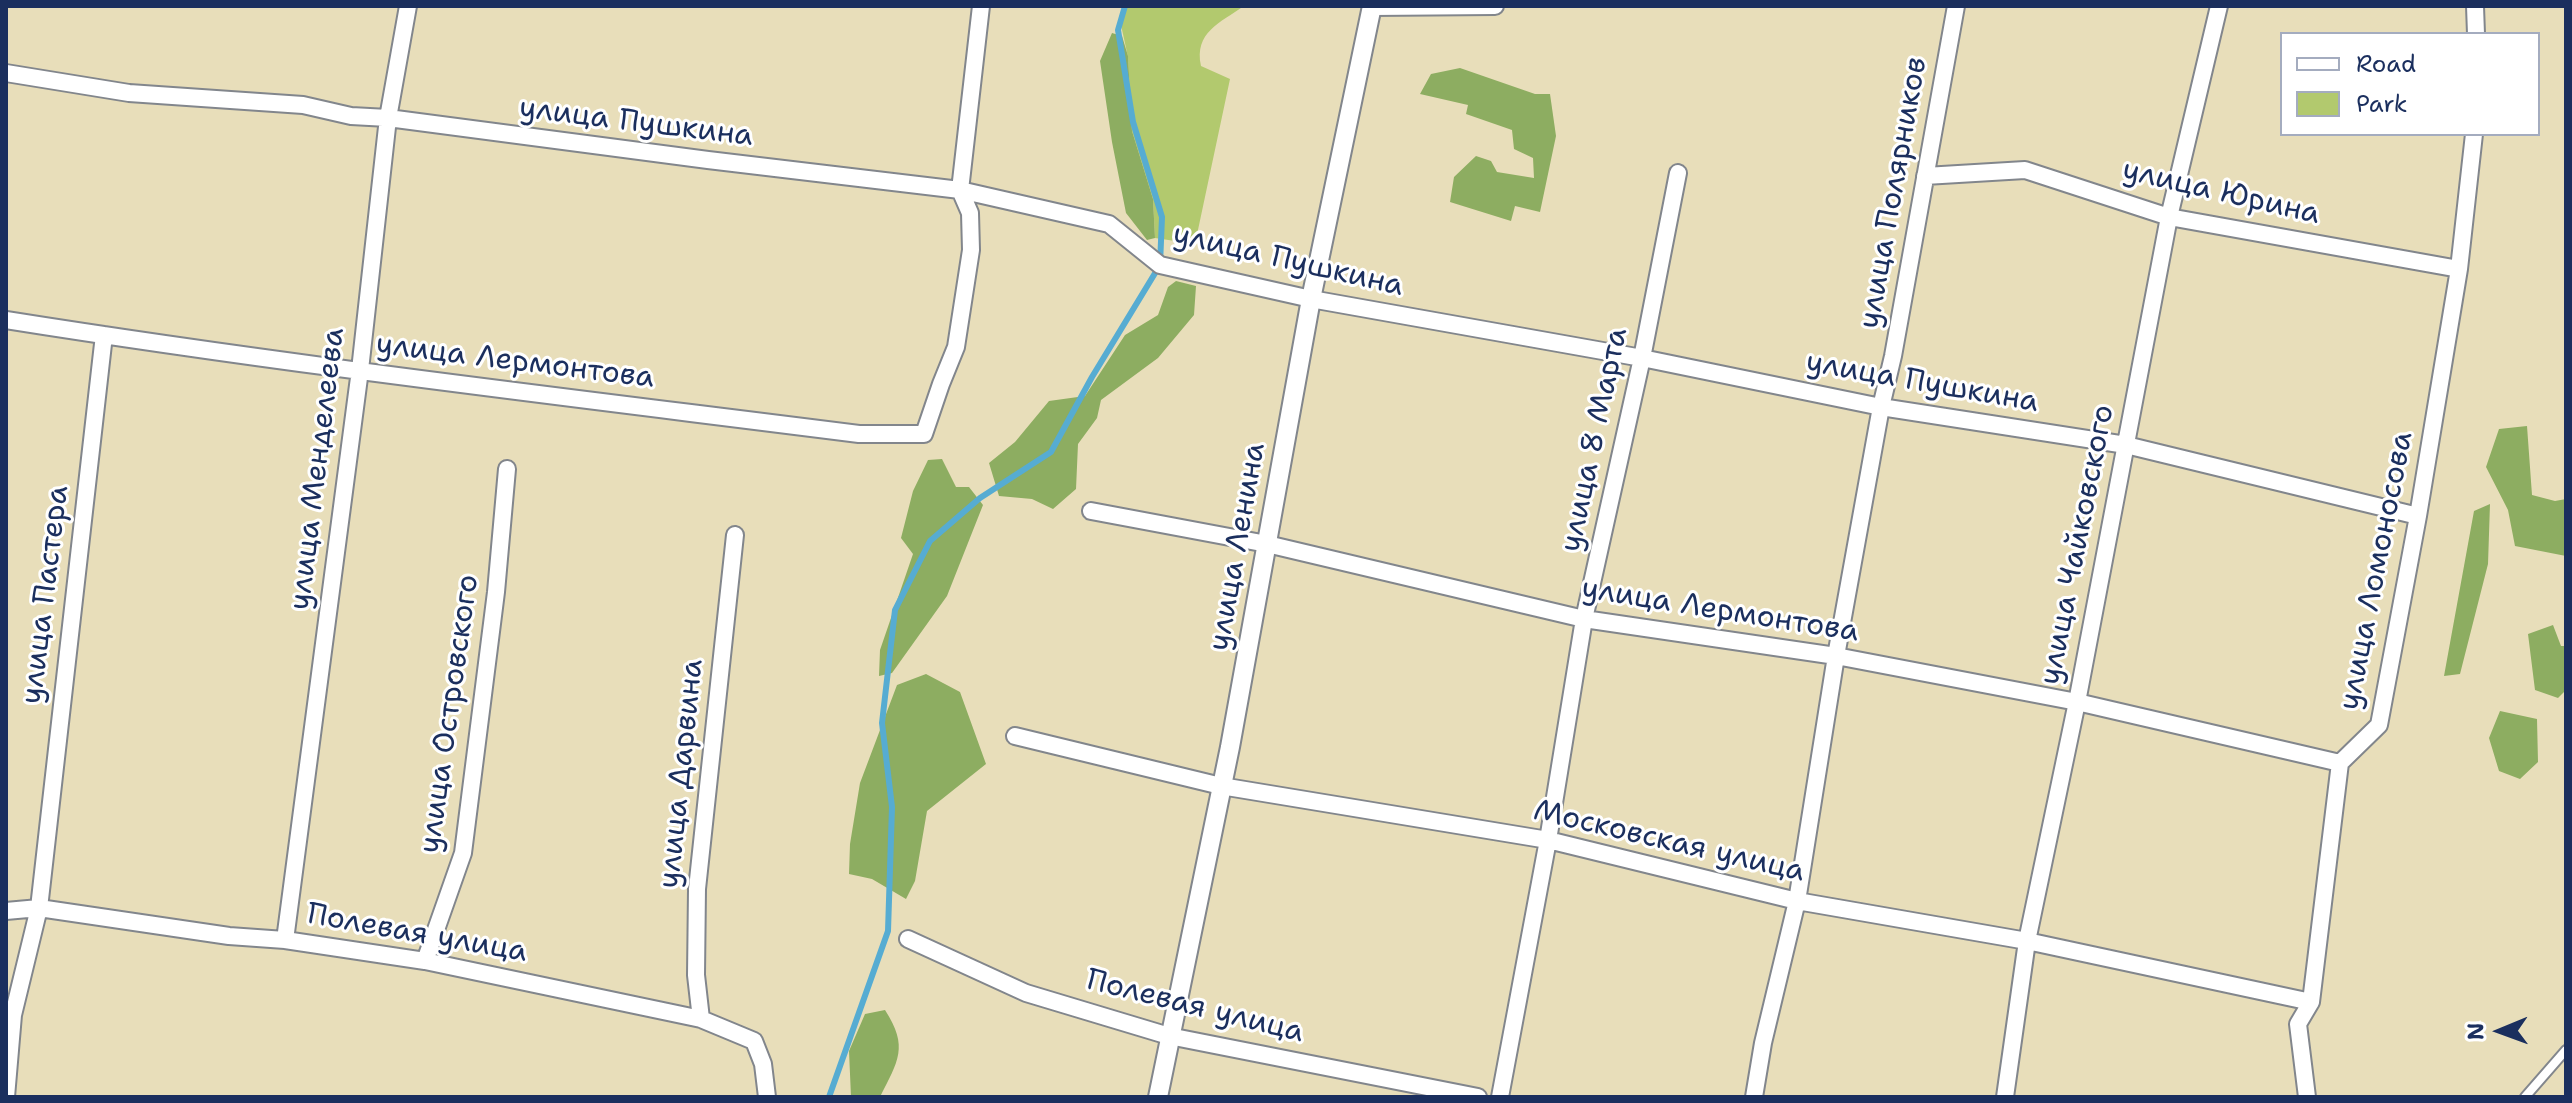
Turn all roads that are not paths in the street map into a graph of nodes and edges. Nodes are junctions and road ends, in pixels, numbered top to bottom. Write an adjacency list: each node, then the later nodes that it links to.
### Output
1 (408, 6): 10 (street, улица Менделеева)
2 (981, 6): 14 (street)
3 (1495, 6): 7 (street)
4 (1956, 6): 13 (street, улица Полярников)
5 (2219, 6): 15 (street, улица Чайковского)
6 (2475, 6): 8 (street)
7 (1372, 7): 17 (street, улица Ленина)
8 (2476, 32)
9 (6, 73): 10 (street, улица Пушкина)
10 (388, 118): 14 (street, улица Пушкина); 21 (street, улица Менделеева)
11 (2474, 136): 16 (street, улица Ломоносова)
12 (1678, 173): 20 (street, улица 8 Марта)
13 (1925, 176): 15 (street, улица Юрина); 22 (street, улица Полярников)
14 (960, 190): 17 (street, улица Пушкина); 21 (street, улица Лермонтова)
15 (2169, 217): 16 (street, улица Юрина); 23 (street, улица Чайковского)
16 (2459, 269): 26 (street, улица Ломоносова)
17 (1311, 299): 20 (street, улица Пушкина); 28 (street, улица Ленина)
18 (6, 320): 19 (street, улица Лермонтова)
19 (104, 335): 21 (street, улица Лермонтова); 37 (street, улица Пастера)
20 (1642, 358): 22 (street, улица Пушкина); 29 (street, улица 8 Марта)
21 (360, 370): 40 (street, улица Менделеева)
22 (1881, 407): 23 (street, улица Пушкина); 30 (street, улица Полярников)
23 (2126, 445): 26 (street, улица Пушкина); 31 (street, улица Чайковского)
24 (507, 469): 42 (street, улица Островского)
25 (1091, 511): 28 (street, улица Лермонтова)
26 (2418, 516): 33 (street, улица Ломоносова)
27 (735, 535): 44 (street, улица Дарвина)
28 (1267, 544): 29 (street, улица Лермонтова); 34 (street, улица Ленина)
29 (1584, 619): 30 (street, улица Лермонтова); 35 (street, улица 8 Марта)
30 (1836, 656): 31 (street, улица Лермонтова); 36 (street, улица Полярников)
31 (2077, 702): 33 (street, улица Лермонтова); 41 (street, улица Чайковского)
32 (1015, 736): 34 (street, Московская улица)
33 (2340, 763): 43 (street)
34 (1221, 786): 35 (street, Московская улица); 45 (street, улица Ленина)
35 (1548, 840): 36 (street, Московская улица); 51 (street, улица 8 Марта)
36 (1797, 901): 41 (street, Московская улица); 52 (street, улица Полярников)
37 (39, 908): 38 (street, Полевая улица); 40 (street, Полевая улица); 47 (street, улица Пастера)
38 (6, 911)
39 (908, 939): 45 (street, Полевая улица)
40 (285, 940): 42 (street, Полевая улица)
41 (2027, 941): 43 (street, Московская улица); 53 (street, улица Чайковского)
42 (425, 961): 44 (street, Полевая улица)
43 (2311, 1002): 54 (street)
44 (701, 1019): 48 (street, Полевая улица)
45 (1169, 1036): 49 (street, улица Ленина); 50 (street, Полевая улица)
46 (2566, 1050): 55 (lane)
47 (6, 1097)
48 (767, 1097)
49 (1158, 1097)
50 (1478, 1097)
51 (1500, 1097)
52 (1754, 1097)
53 (2005, 1097)
54 (2307, 1097)
55 (2525, 1097)

